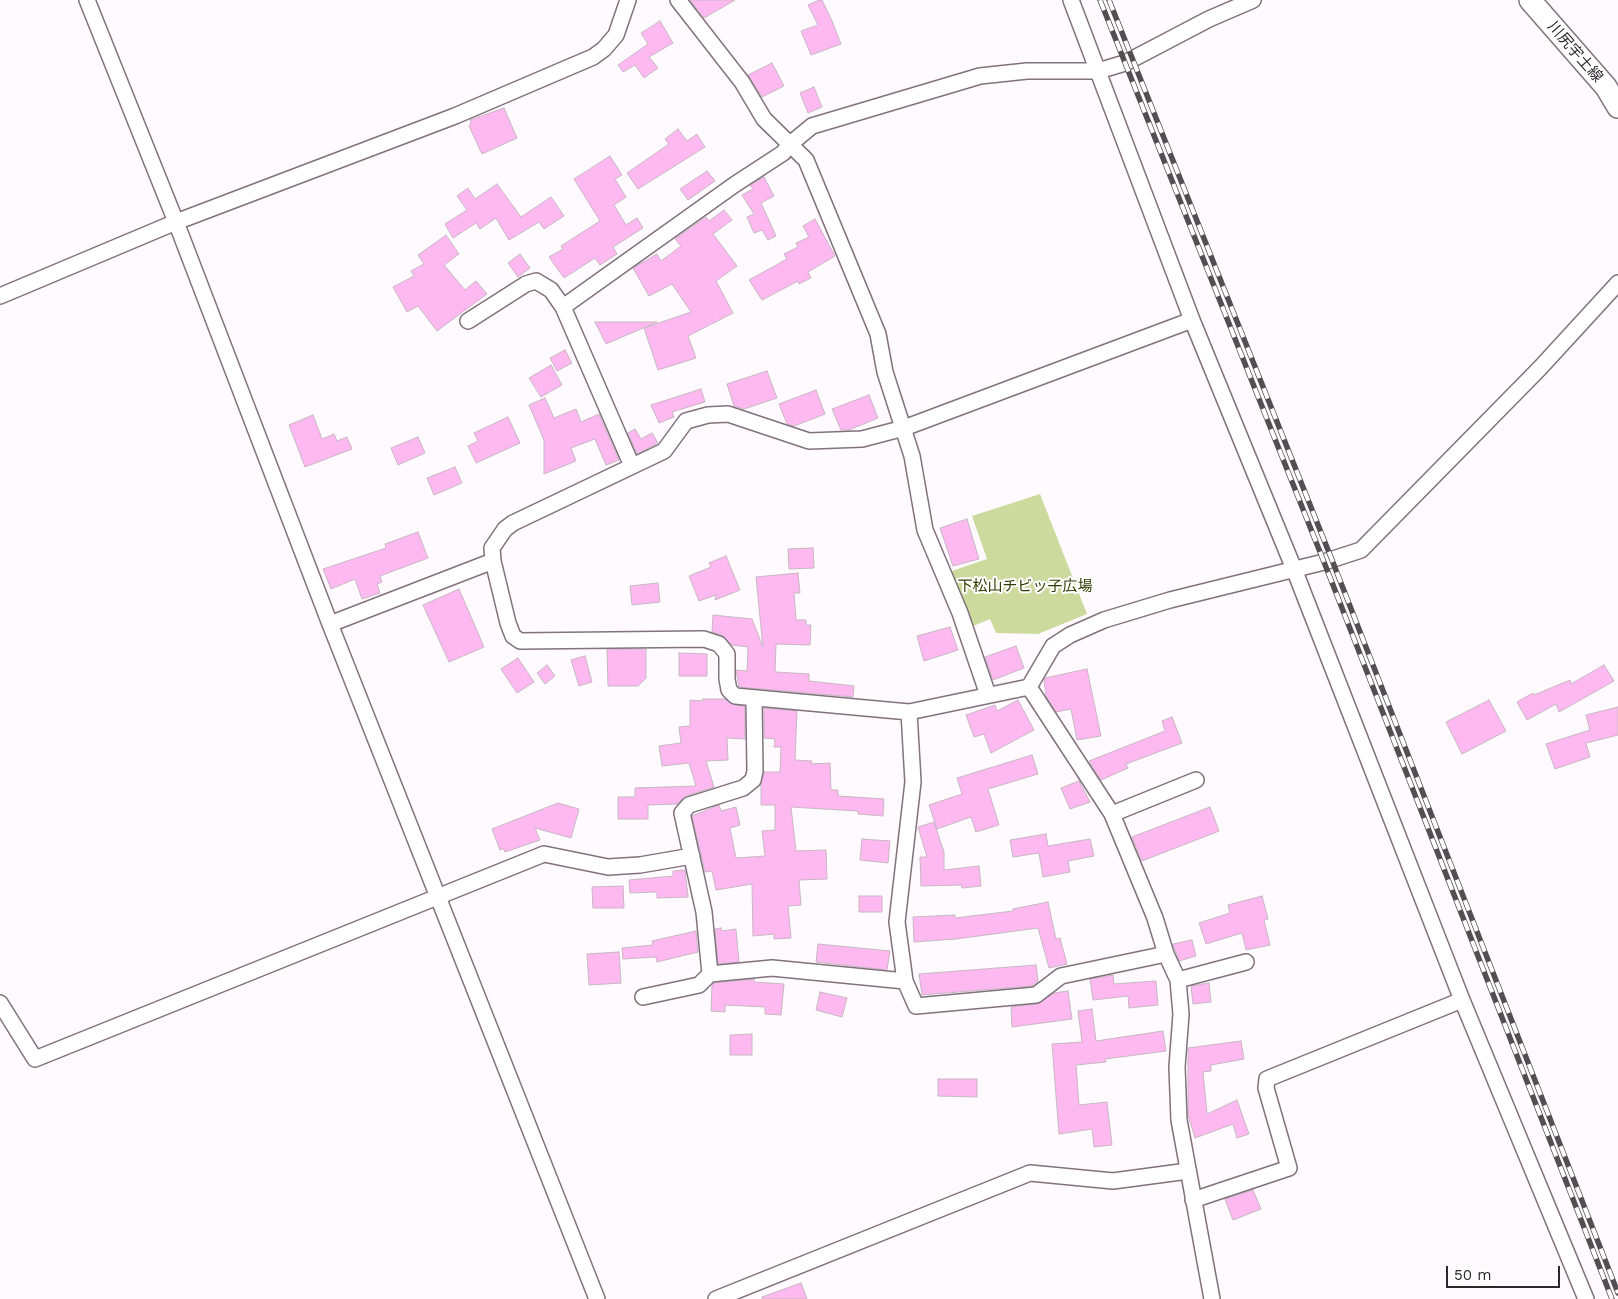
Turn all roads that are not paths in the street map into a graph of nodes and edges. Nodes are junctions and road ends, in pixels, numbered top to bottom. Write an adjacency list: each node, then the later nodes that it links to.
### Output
1 (87, 0): 10 (street)
2 (628, 0): 10 (street)
3 (678, 0): 9 (street)
4 (1071, 0): 7 (street)
5 (1253, 0): 7 (street)
6 (1530, 0): 8 (main road, 川尻宇土線)
7 (1098, 71): 9 (street); 14 (street)
8 (1618, 106)
9 (790, 145): 13 (street); 16 (street)
10 (176, 222): 12 (street); 20 (street)
11 (1618, 283): 19 (street)
12 (0, 296)
13 (563, 307): 15 (street); 17 (street)
14 (1192, 320): 16 (street); 19 (street)
15 (468, 321)
16 (904, 428): 17 (street); 22 (street)
17 (632, 466): 18 (street)
18 (493, 561): 20 (street); 23 (street)
19 (1294, 569): 21 (street); 35 (street)
20 (330, 624): 28 (street)
21 (1029, 686): 22 (street); 26 (street)
22 (988, 695): 24 (street)
23 (754, 699): 24 (street); 27 (street)
24 (909, 712): 32 (street)
25 (1196, 780): 26 (street)
26 (1112, 814): 29 (street)
27 (692, 856): 28 (street); 31 (street)
28 (438, 897): 36 (street); 39 (street)
29 (1166, 954): 32 (street); 33 (street)
30 (1246, 962): 33 (street)
31 (710, 974): 32 (street); 34 (street)
32 (905, 980)
33 (1178, 980): 37 (street)
34 (643, 997)
35 (1462, 1000): 38 (street); 42 (street)
36 (0, 1003)
37 (1188, 1171): 38 (street); 40 (street)
38 (1192, 1200): 41 (street)
39 (596, 1299)
40 (716, 1299)
41 (1212, 1299)
42 (1586, 1299)

